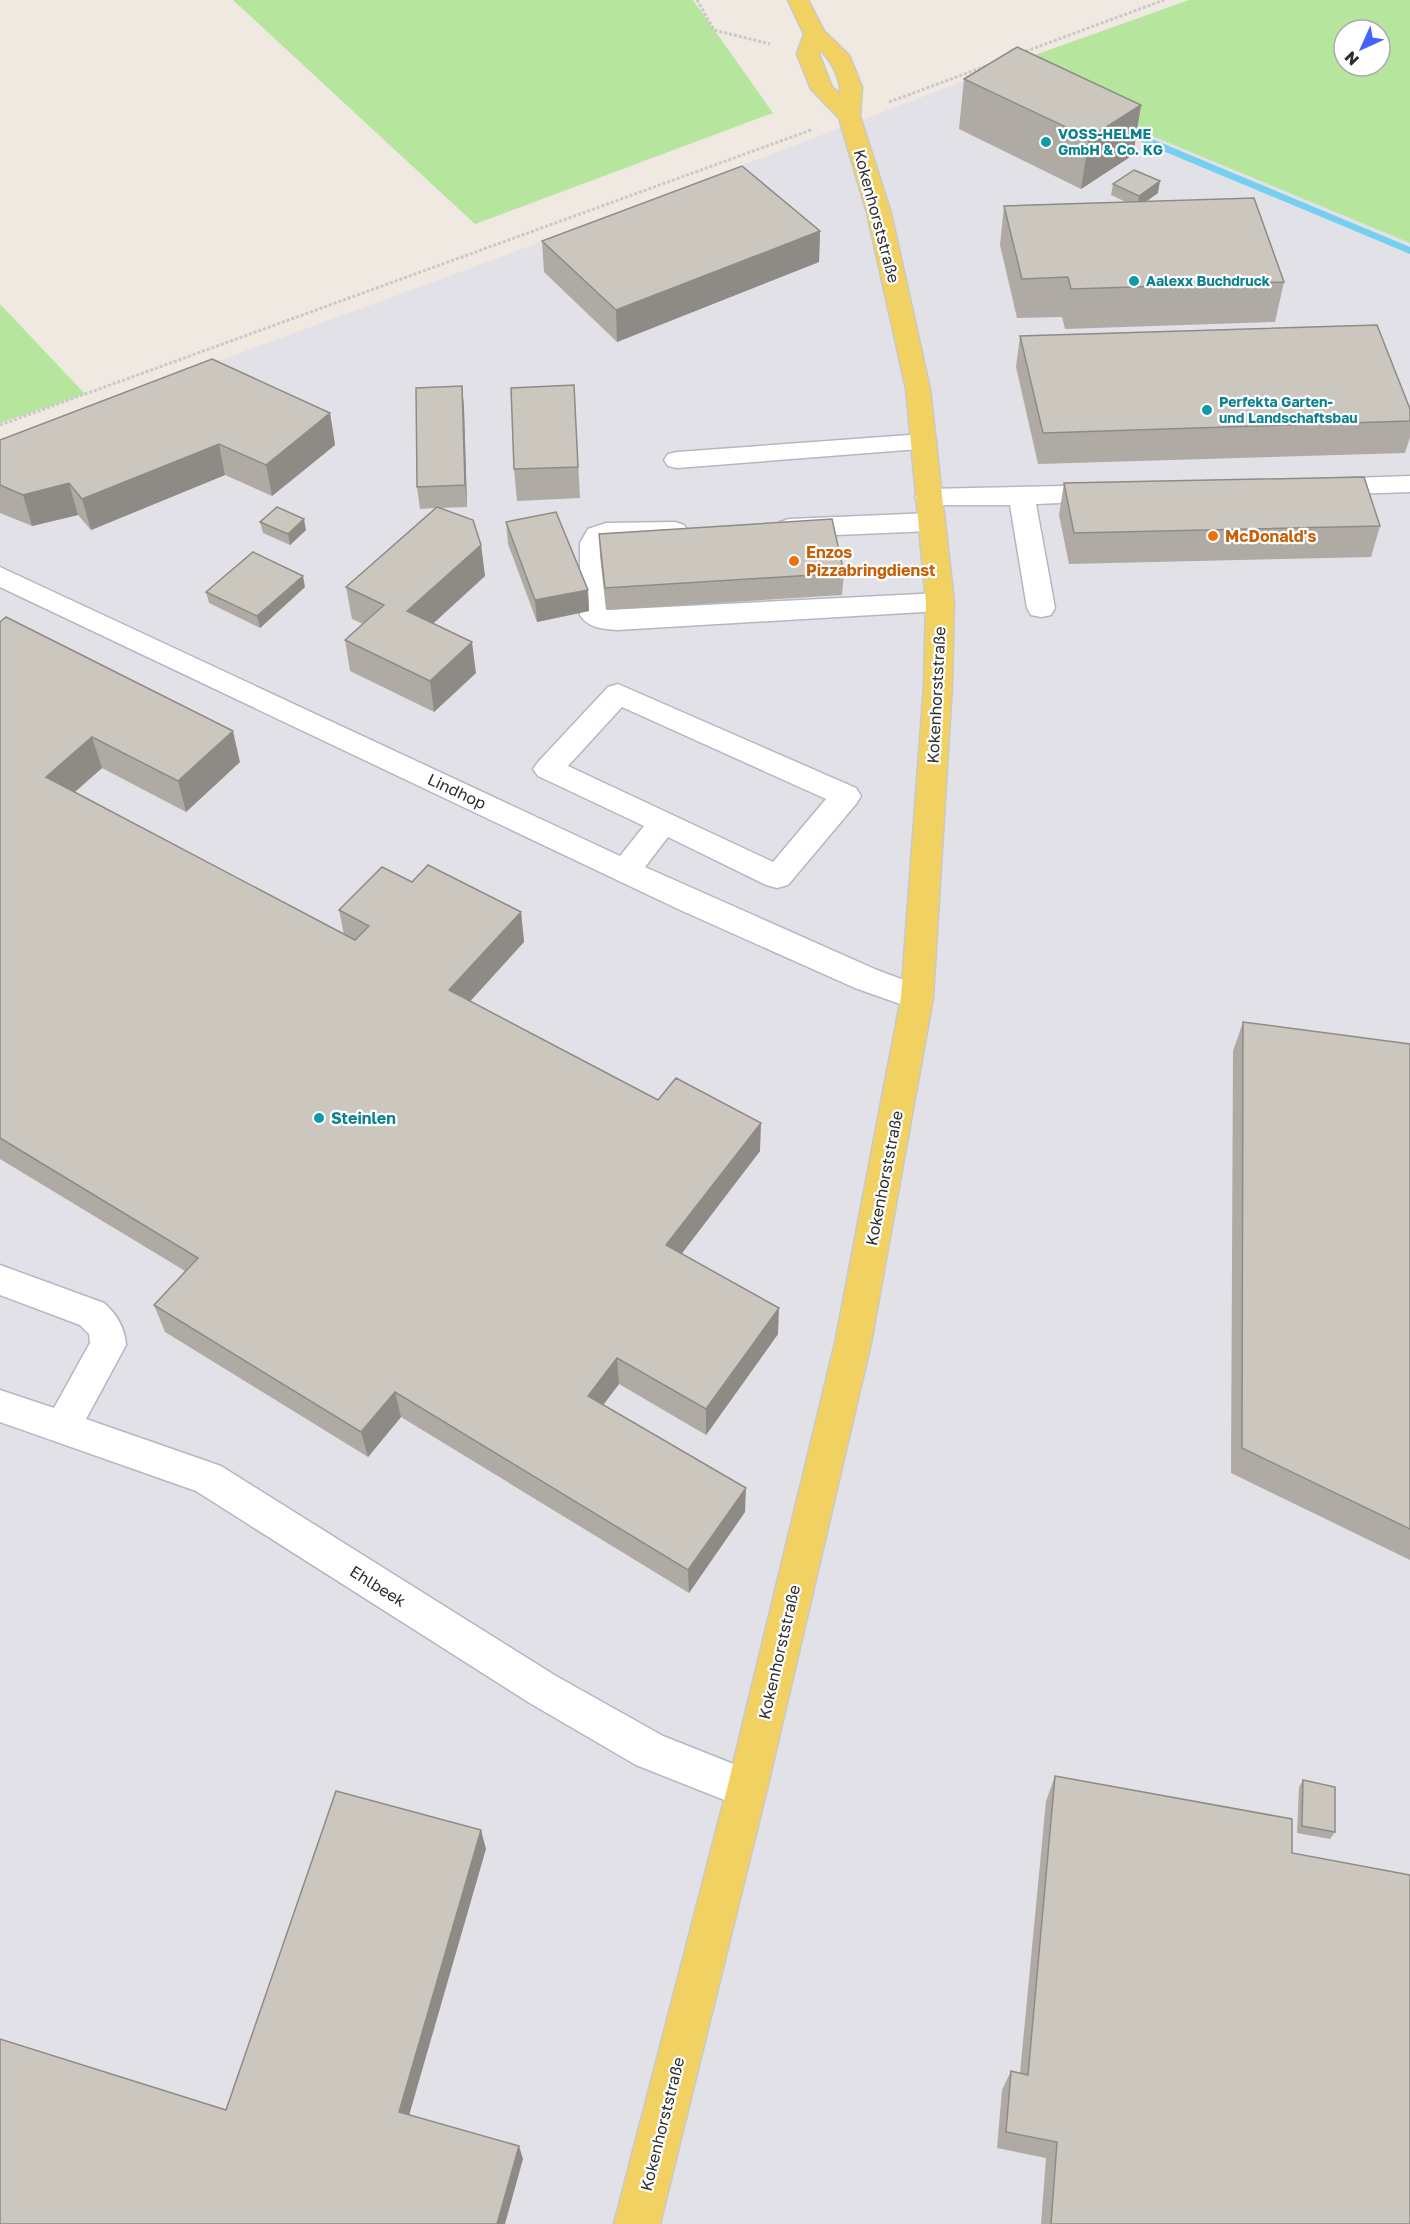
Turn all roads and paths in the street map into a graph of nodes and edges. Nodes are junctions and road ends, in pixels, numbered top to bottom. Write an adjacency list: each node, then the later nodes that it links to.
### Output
1 (697, 0): 4 (path)
2 (798, 0): 7 (main road, Kokenhorststraße)
3 (1164, 0): 5 (path)
4 (770, 44)
5 (1021, 53)
6 (999, 61): 7 (path)
7 (849, 116): 8 (path); 9 (main road, Kokenhorststraße)
8 (0, 425)
9 (923, 442): 10 (street); 15 (main road, Kokenhorststraße)
10 (677, 460)
11 (1410, 484): 12 (street)
12 (1292, 488)
13 (1128, 493): 14 (street)
14 (1022, 496): 15 (street); 20 (street)
15 (930, 510): 16 (street); 19 (main road, Kokenhorststraße)
16 (767, 528)
17 (698, 530): 19 (street)
18 (0, 576): 22 (street, Lindhop)
19 (940, 602): 23 (main road, Kokenhorststraße)
20 (1041, 608)
21 (663, 822): 21 (street); 22 (street)
22 (625, 871): 23 (street, Lindhop)
23 (917, 998): 27 (main road, Kokenhorststraße)
24 (0, 1280): 26 (street)
25 (0, 1406): 26 (street, Ehlbeek)
26 (62, 1428): 27 (street, Ehlbeek)
27 (747, 1789): 28 (main road, Kokenhorststraße)
28 (637, 2224)

